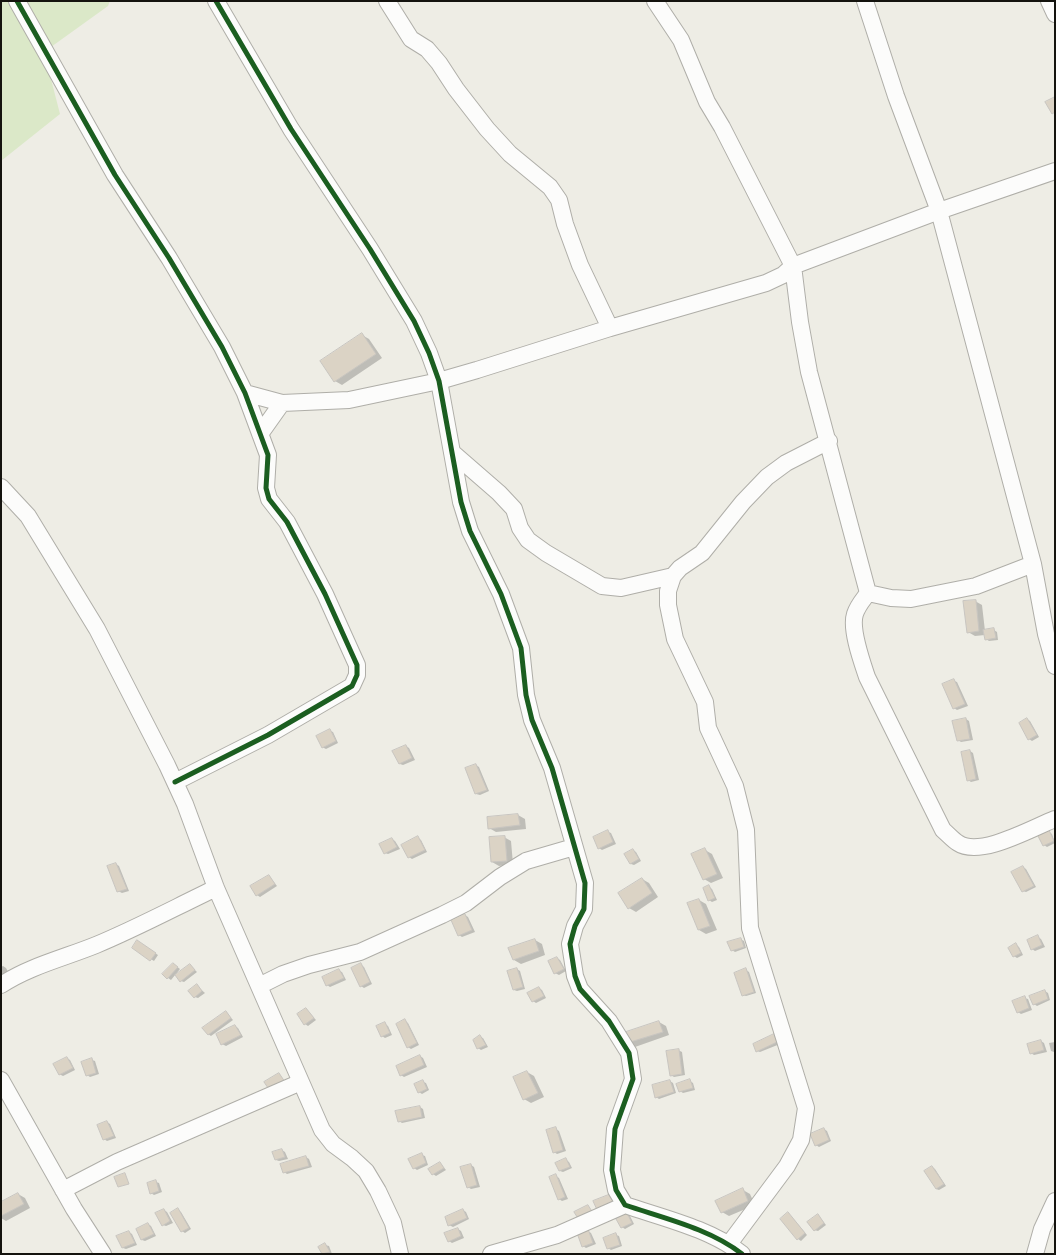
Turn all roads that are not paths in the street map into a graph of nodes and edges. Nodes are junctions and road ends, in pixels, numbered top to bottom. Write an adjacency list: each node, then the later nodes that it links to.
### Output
1 (17, 1): 13 (street)
2 (216, 1): 12 (street)
3 (387, 1): 11 (street)
4 (655, 1): 10 (street)
5 (865, 1): 9 (street)
6 (1049, 1): 7 (street)
7 (1055, 14)
8 (1055, 171): 9 (street)
9 (939, 211): 10 (street); 19 (street)
10 (793, 266): 11 (street); 16 (street)
11 (610, 328): 12 (street)
12 (439, 381): 14 (street); 17 (street)
13 (245, 393): 14 (street); 15 (street)
14 (282, 403): 15 (street)
15 (260, 434): 23 (street)
16 (829, 441): 20 (street); 21 (street)
17 (452, 453): 20 (street); 25 (street)
18 (1, 487): 23 (street)
19 (1033, 564): 21 (street); 22 (street)
20 (673, 576): 34 (street)
21 (868, 593): 24 (street)
22 (1055, 666)
23 (175, 782): 26 (street)
24 (1055, 820)
25 (574, 847): 28 (street); 33 (street)
26 (216, 888): 27 (street); 28 (street)
27 (1, 985)
28 (259, 986): 30 (street)
29 (1, 1080): 31 (street)
30 (301, 1082): 31 (street); 36 (street)
31 (63, 1190): 35 (street)
32 (1055, 1200): 38 (street)
33 (625, 1205): 34 (street); 37 (street)
34 (736, 1249)
35 (103, 1254)
36 (400, 1254)
37 (491, 1254)
38 (1035, 1254)

